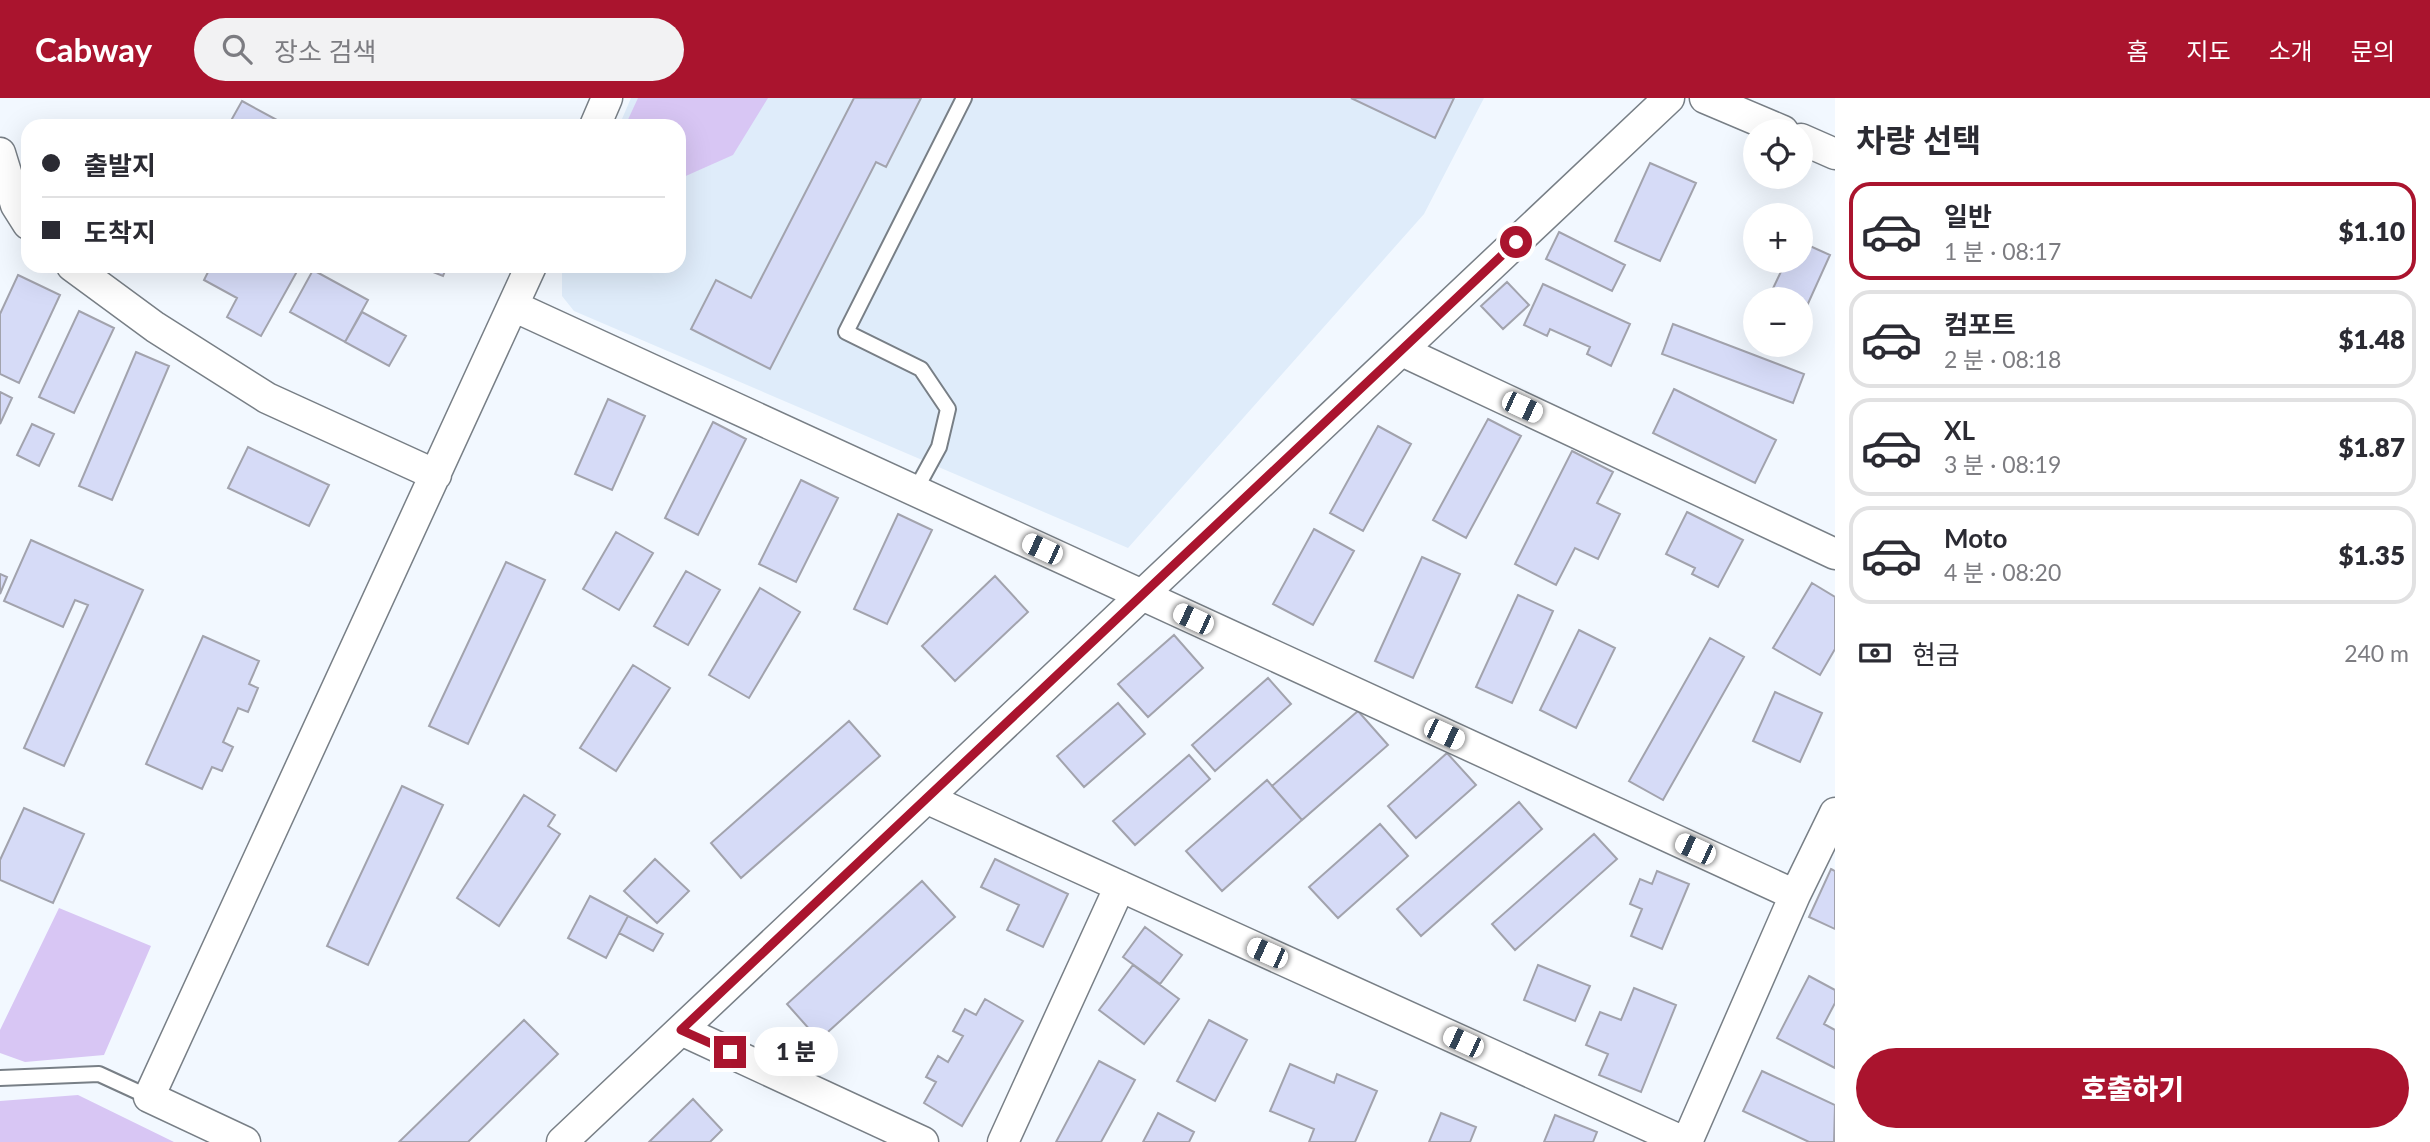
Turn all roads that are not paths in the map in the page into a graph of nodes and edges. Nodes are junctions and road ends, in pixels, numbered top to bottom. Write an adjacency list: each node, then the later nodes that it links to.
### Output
1 (607, 98): 5 (street)
2 (964, 98): 16 (lane)
3 (1669, 98): 14 (street)
4 (1705, 98): 6 (street)
5 (598, 119)
6 (1755, 119)
7 (1813, 144): 9 (street)
8 (0, 153): 10 (street)
9 (1835, 154)
10 (21, 213)
11 (82, 273): 15 (street)
12 (528, 273): 13 (street)
13 (513, 306): 15 (street); 16 (street)
14 (1402, 351): 17 (street); 18 (street)
15 (436, 475): 25 (street)
16 (915, 491): 18 (street)
17 (1835, 554)
18 (1142, 596): 19 (street); 22 (street)
19 (928, 799): 21 (street); 23 (street)
20 (1835, 813): 22 (street)
21 (1120, 886): 29 (street); 30 (street)
22 (1795, 895): 30 (street)
23 (681, 1030): 27 (street); 28 (street)
24 (0, 1078): 25 (lane)
25 (149, 1097): 26 (street)
26 (246, 1142)
27 (562, 1142)
28 (923, 1142)
29 (1003, 1142)
30 (1686, 1142)

